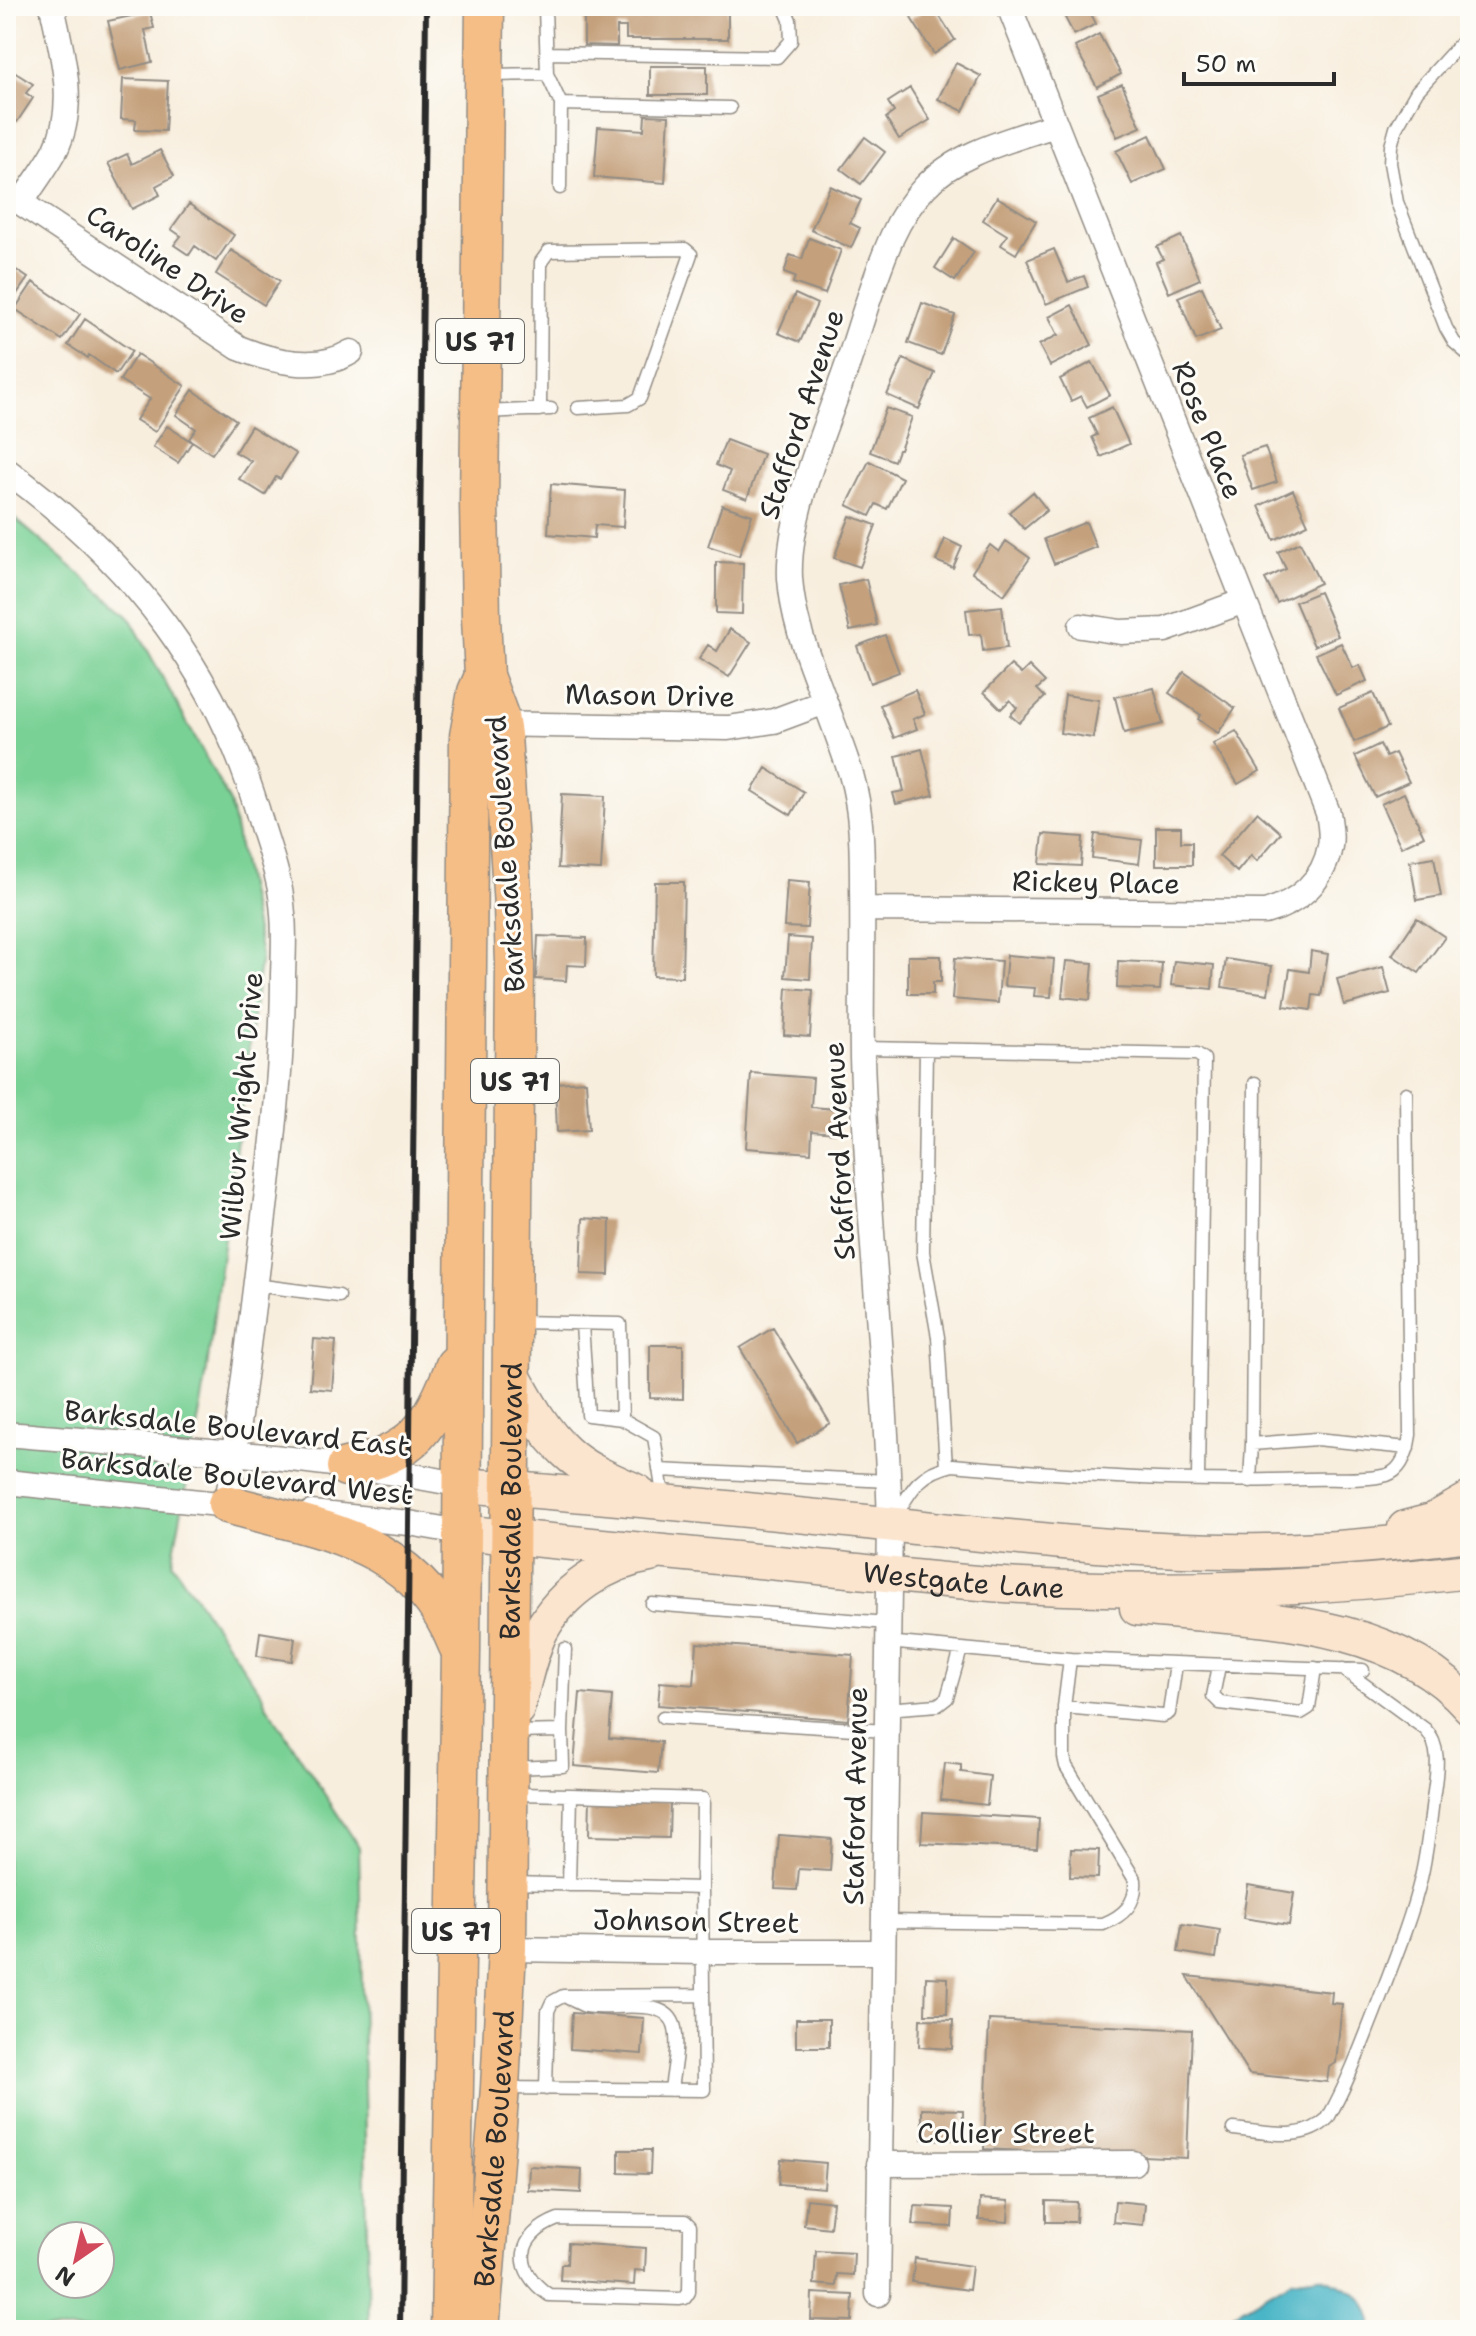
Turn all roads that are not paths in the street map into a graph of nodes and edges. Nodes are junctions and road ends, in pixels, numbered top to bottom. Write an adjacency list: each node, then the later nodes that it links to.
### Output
1 (52, 6): 14 (street)
2 (485, 6): 9 (main road, Barksdale Boulevard / US 71)
3 (545, 6): 7 (lane)
4 (784, 6): 7 (lane)
5 (1009, 6): 12 (street, Rose Place)
6 (1470, 33): 16 (lane)
7 (546, 53): 8 (lane)
8 (547, 74): 9 (lane); 10 (lane)
9 (484, 75): 18 (main road, Barksdale Boulevard / US 71)
10 (561, 104): 11 (lane); 13 (lane)
11 (730, 108)
12 (1055, 125): 20 (street, Rose Place); 22 (street, Stafford Avenue)
13 (560, 188)
14 (14, 198): 15 (street, Caroline Drive)
15 (351, 352)
16 (1468, 352)
17 (578, 408): 18 (lane)
18 (480, 412): 23 (main road, Barksdale Boulevard / US 71)
19 (6, 470): 32 (street, Wilbur Wright Drive)
20 (1244, 601): 21 (street); 24 (street, Rose Place)
21 (1081, 626)
22 (825, 702): 23 (street, Mason Drive); 25 (street, Stafford Avenue)
23 (485, 724): 28 (main road, Barksdale Boulevard / US 71); 29 (main road, Barksdale Boulevard / US 71)
24 (1317, 878): 25 (street, Rickey Place)
25 (863, 909): 26 (street, Stafford Avenue)
26 (862, 1048): 27 (lane); 46 (street, Stafford Avenue)
27 (926, 1049): 44 (lane); 45 (lane)
28 (515, 1071): 29 (main road); 34 (main road, Barksdale Boulevard / US 71)
29 (466, 1072): 36 (main road, Barksdale Boulevard / US 71)
30 (1255, 1083): 40 (lane)
31 (1406, 1093): 41 (lane)
32 (255, 1285): 33 (lane); 42 (street, Wilbur Wright Drive)
33 (339, 1296)
34 (512, 1322): 35 (lane); 37 (main road, Barksdale Boulevard / US 71)
35 (582, 1324): 38 (lane); 38 (lane)
36 (464, 1343): 43 (main road); 49 (main road, Barksdale Boulevard / US 71)
37 (512, 1374): 50 (main road, Barksdale Boulevard / US 71); 51 (main road)
38 (622, 1419): 51 (lane)
39 (6, 1434): 42 (street, Barksdale Boulevard East)
40 (1252, 1444): 41 (lane); 47 (lane)
41 (1408, 1448): 47 (lane)
42 (234, 1454): 43 (street, Barksdale Boulevard East); 53 (street, Wilbur Wright Drive)
43 (346, 1467): 49 (street, Barksdale Boulevard East)
44 (946, 1467): 45 (lane); 54 (lane)
45 (1198, 1479): 47 (lane)
46 (889, 1481): 51 (lane); 54 (street, Stafford Avenue)
47 (1250, 1481)
48 (6, 1482): 53 (street, Barksdale Boulevard West)
49 (462, 1485): 50 (main road, Westgate Lane); 55 (main road, Barksdale Boulevard / US 71)
50 (511, 1489): 51 (main road, Westgate Lane); 57 (main road, Barksdale Boulevard / US 71)
51 (660, 1491): 54 (main road, Westgate Lane)
52 (1470, 1499): 58 (main road)
53 (227, 1504): 55 (street, Barksdale Boulevard West); 67 (main road)
54 (890, 1525): 58 (main road, Westgate Lane); 61 (street, Stafford Avenue)
55 (460, 1532): 57 (main road, Westgate Lane); 67 (main road, Barksdale Boulevard / US 71)
56 (1470, 1534): 58 (main road, Westgate Lane)
57 (511, 1537): 59 (main road, Westgate Lane); 79 (main road, Barksdale Boulevard / US 71)
58 (1338, 1548)
59 (671, 1552): 61 (main road, Westgate Lane); 79 (main road)
60 (1470, 1571): 62 (main road, Westgate Lane)
61 (890, 1574): 62 (main road, Westgate Lane); 64 (street, Stafford Avenue)
62 (1019, 1586): 75 (main road)
63 (652, 1604): 64 (lane)
64 (887, 1633): 66 (lane); 77 (street, Stafford Avenue)
65 (565, 1649): 78 (lane)
66 (961, 1649): 68 (lane); 77 (lane)
67 (461, 1652): 85 (main road, Barksdale Boulevard / US 71)
68 (1070, 1659): 69 (lane); 74 (lane)
69 (1176, 1664): 70 (lane); 74 (lane)
70 (1219, 1666): 71 (lane); 71 (lane)
71 (1315, 1668): 72 (lane)
72 (1343, 1669): 73 (lane); 94 (lane)
73 (1363, 1670)
74 (1064, 1707): 84 (lane)
75 (1470, 1707)
76 (663, 1717): 77 (lane)
77 (886, 1720): 84 (street, Stafford Avenue)
78 (562, 1731): 79 (lane); 79 (lane)
79 (510, 1765): 80 (lane); 81 (main road, Barksdale Boulevard / US 71)
80 (571, 1795): 82 (lane); 83 (lane)
81 (508, 1883): 82 (lane); 86 (main road, Barksdale Boulevard / US 71)
82 (569, 1885): 83 (lane)
83 (702, 1888): 87 (lane)
84 (884, 1921): 88 (street, Stafford Avenue)
85 (456, 1947): 86 (main road); 97 (main road, Barksdale Boulevard / US 71)
86 (507, 1949): 87 (street, Johnson Street); 91 (main road, Barksdale Boulevard / US 71)
87 (703, 1952): 88 (street, Johnson Street); 89 (lane)
88 (883, 1952): 96 (street, Stafford Avenue)
89 (703, 1995): 90 (lane); 93 (lane)
90 (563, 1996): 92 (lane); 93 (lane)
91 (500, 2088): 92 (lane); 97 (main road, Barksdale Boulevard / US 71)
92 (546, 2089): 93 (lane)
93 (671, 2090)
94 (1233, 2129)
95 (1133, 2163): 96 (street, Collier Street)
96 (879, 2164): 98 (street, Stafford Avenue)
97 (487, 2255): 97 (lane); 99 (main road, Barksdale Boulevard / US 71); 100 (main road, Barksdale Boulevard / US 71)
98 (878, 2294)
99 (450, 2330)
100 (480, 2330)

